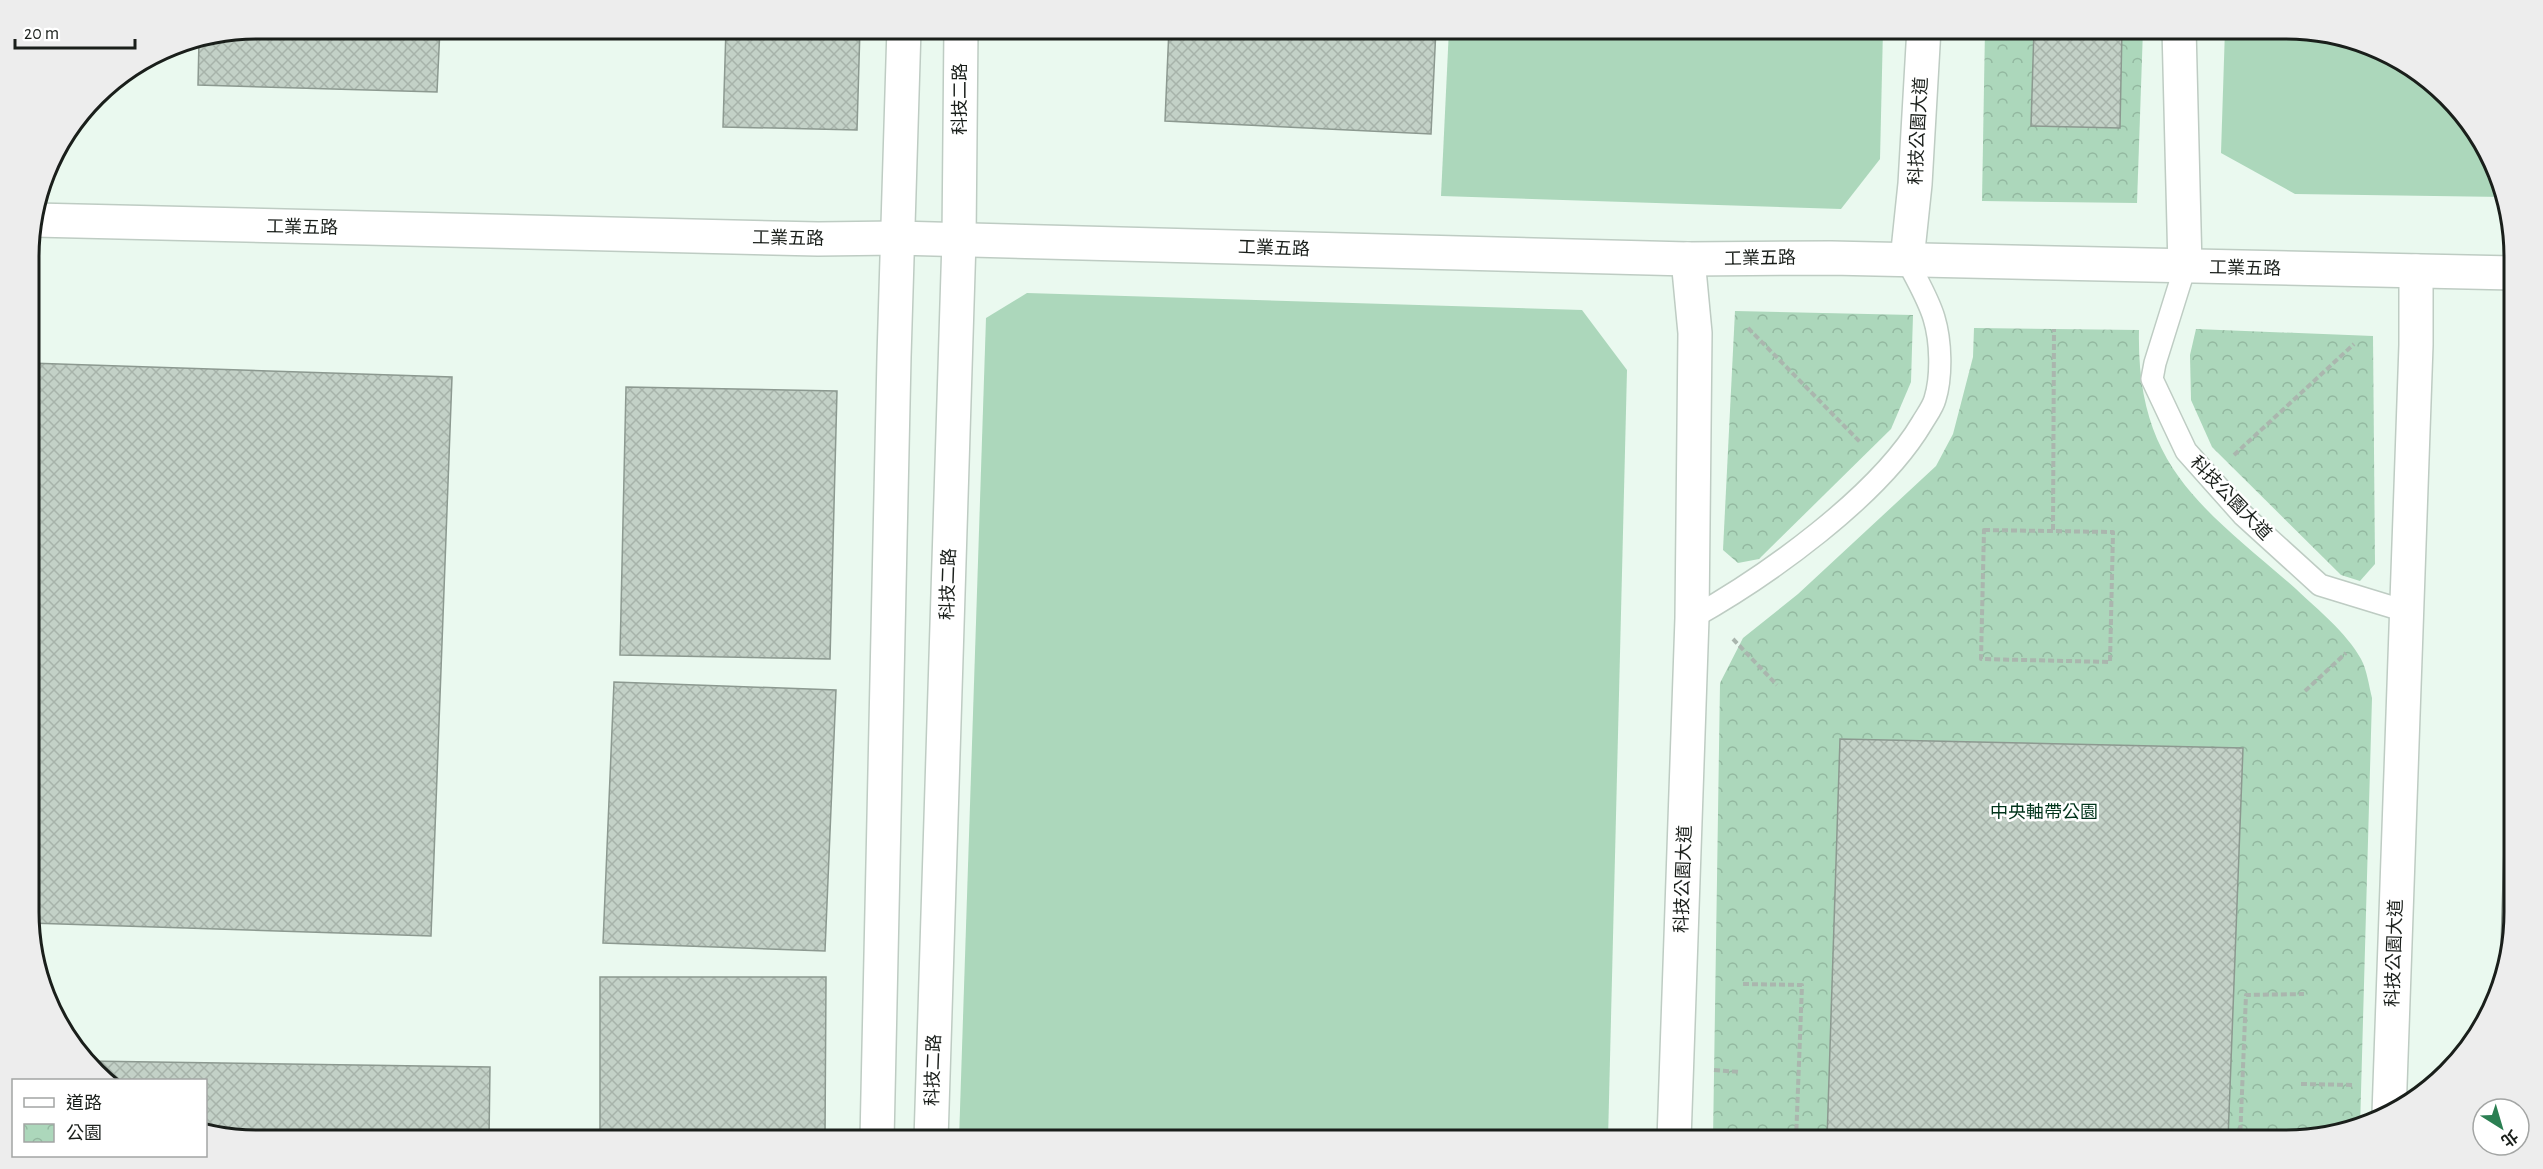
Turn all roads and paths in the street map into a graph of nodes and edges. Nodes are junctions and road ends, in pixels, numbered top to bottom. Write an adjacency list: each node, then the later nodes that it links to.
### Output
1 (904, 39): 6 (street)
2 (961, 39): 7 (street, 科技二路)
3 (1923, 39): 9 (street, 科技公園大道)
4 (2179, 39): 10 (street, 科技公園大道)
5 (42, 220): 6 (street, 工業五路)
6 (897, 238): 7 (street, 工業五路); 29 (street)
7 (959, 240): 8 (street, 工業五路); 30 (street, 科技二路)
8 (1688, 259): 9 (street, 工業五路); 20 (street, 科技公園大道)
9 (1907, 260): 10 (street, 工業五路); 20 (lane)
10 (2185, 267): 11 (street, 工業五路); 19 (lane, 科技公園大道)
11 (2416, 271): 12 (street, 工業五路); 19 (street, 科技公園大道)
12 (2504, 273)
13 (1748, 328): 16 (path)
14 (2055, 329): 18 (path)
15 (2354, 344): 17 (path)
16 (1861, 443)
17 (2234, 455)
18 (2053, 530): 18 (path)
19 (2405, 611): 28 (street, 科技公園大道)
20 (1692, 618): 31 (street, 科技公園大道)
21 (1733, 639): 23 (path)
22 (2346, 653): 24 (path)
23 (1777, 685)
24 (2305, 691)
25 (1743, 984): 32 (path)
26 (2304, 993): 33 (path)
27 (2301, 1084): 28 (path)
28 (2389, 1100)
29 (877, 1130)
30 (931, 1130)
31 (1674, 1130)
32 (1796, 1130)
33 (2240, 1130)

